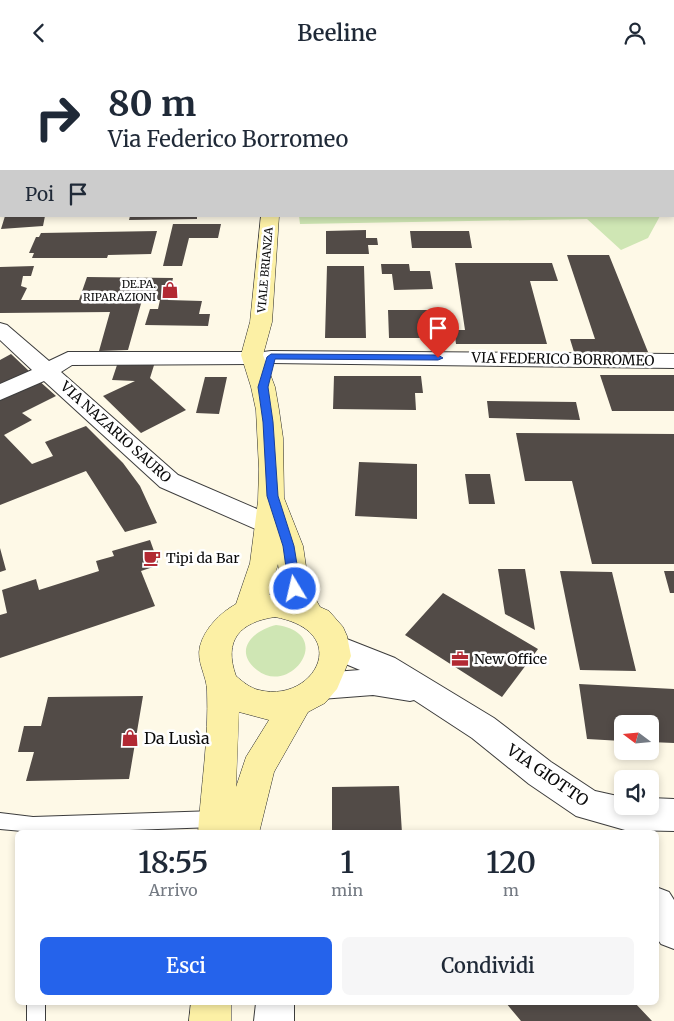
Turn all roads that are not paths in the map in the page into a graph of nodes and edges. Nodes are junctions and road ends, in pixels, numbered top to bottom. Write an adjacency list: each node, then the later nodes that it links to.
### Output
1 (270, 217): 3 (main road, VIALE BRIANZA)
2 (0, 329): 5 (street)
3 (261, 357): 4 (street, VIA FEDERICO BORROMEO); 5 (street, VIA FEDERICO BORROMEO); 7 (main road)
4 (674, 361)
5 (48, 371): 6 (street, VIA FEDERICO BORROMEO); 8 (street, VIA NAZARIO SAURO)
6 (0, 393)
7 (273, 496): 8 (main road); 10 (main road)
8 (269, 525): 9 (main road)
9 (247, 611): 10 (main road); 12 (main road)
10 (308, 611): 11 (main road)
11 (334, 646): 13 (main road); 14 (street, VIA GIOTTO)
12 (223, 685): 13 (main road); 18 (main road)
13 (309, 694): 14 (street, VIA GIOTTO); 18 (main road)
14 (436, 697): 17 (street, VIA GIOTTO)
15 (674, 815): 17 (street, VIA GIOTTO)
16 (0, 821): 19 (lane)
17 (627, 823)
18 (233, 828): 19 (lane)
19 (33, 829)
20 (659, 909): 21 (street)
21 (674, 931)
22 (36, 1005): 25 (lane)
23 (211, 1005): 26 (main road)
24 (275, 1005): 27 (street)
25 (36, 1021)
26 (210, 1021)
27 (274, 1021)

